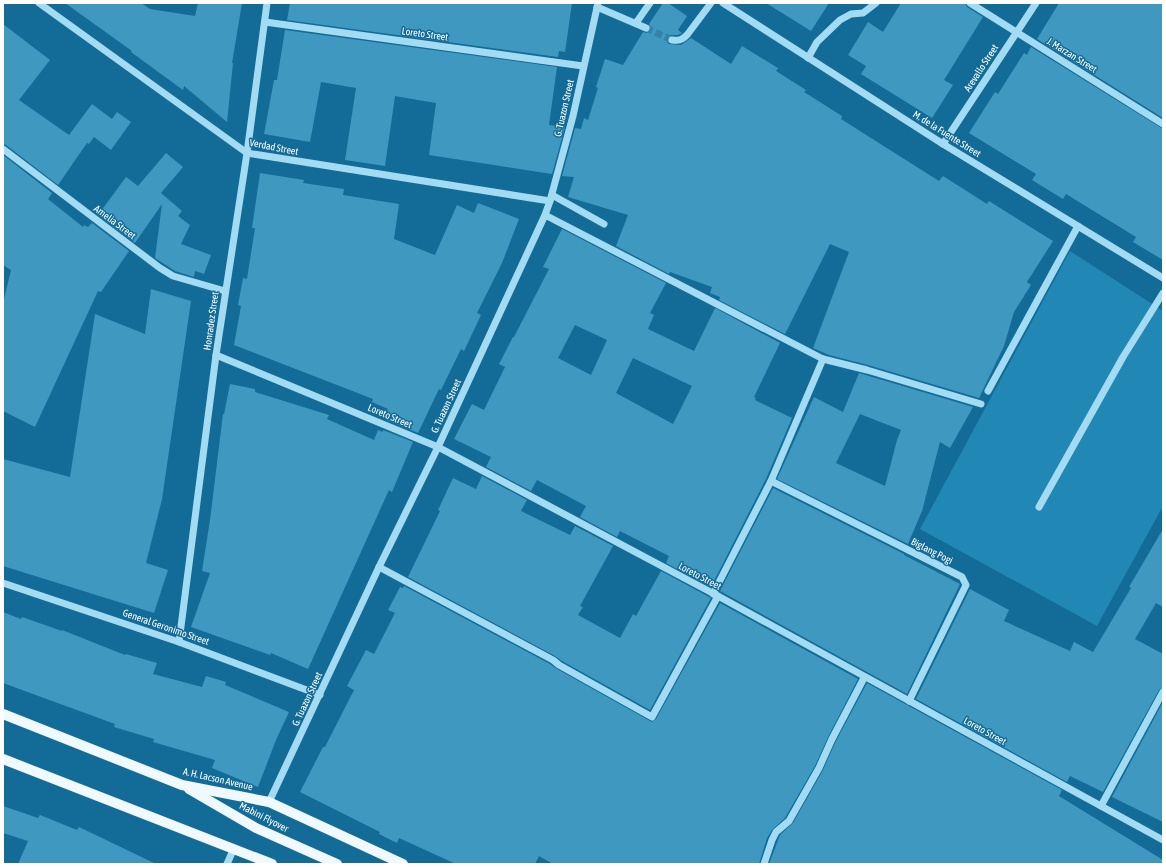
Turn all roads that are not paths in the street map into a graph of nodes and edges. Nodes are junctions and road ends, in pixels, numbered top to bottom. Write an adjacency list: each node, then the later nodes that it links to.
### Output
1 (40, 3): 20 (street, Verdad Street)
2 (267, 3): 10 (street, Honradez Street)
3 (650, 3): 11 (street)
4 (711, 3): 14 (street)
5 (723, 3): 15 (street, M. de la Fuente Street)
6 (876, 3): 15 (street)
7 (970, 3): 13 (street, J. Marzan Street)
8 (1036, 3): 13 (street, Arevallo Street)
9 (598, 5): 11 (street); 16 (street, G. Tuazon Street)
10 (265, 22): 16 (street, Loreto Street); 20 (street, Honradez Street)
11 (636, 23): 12 (street)
12 (646, 28)
13 (1017, 32): 17 (street, J. Marzan Street); 18 (street, Arevallo Street)
14 (672, 40)
15 (808, 58): 18 (street, M. de la Fuente Street)
16 (584, 66): 21 (street, G. Tuazon Street)
17 (1163, 124)
18 (943, 144): 24 (street, M. de la Fuente Street)
19 (3, 149): 26 (street, Amelia Street)
20 (247, 153): 21 (street, Verdad Street); 26 (street, Honradez Street)
21 (551, 198): 22 (street, G. Tuazon Street); 23 (street)
22 (545, 215): 29 (street); 32 (street, G. Tuazon Street)
23 (604, 224)
24 (1078, 226): 25 (street, M. de la Fuente Street); 30 (street)
25 (1163, 278)
26 (225, 291): 28 (street, Honradez Street)
27 (1163, 293): 34 (street)
28 (216, 355): 32 (street, Loreto Street); 38 (street, Honradez Street)
29 (823, 359): 31 (street); 33 (street)
30 (988, 391)
31 (981, 404)
32 (438, 447): 35 (street, G. Tuazon Street); 37 (street, Loreto Street)
33 (770, 481): 37 (street); 42 (street, Biglang Pogi)
34 (1039, 507)
35 (379, 567): 37 (street); 41 (street, G. Tuazon Street)
36 (3, 583): 38 (street, General Geronimo Street)
37 (716, 595): 39 (street, Loreto Street)
38 (179, 642): 41 (street, General Geronimo Street)
39 (864, 678): 42 (street, Loreto Street); 55 (street)
40 (1163, 692): 47 (street)
41 (320, 695): 46 (street, G. Tuazon Street)
42 (909, 701): 47 (street, Loreto Street)
43 (3, 714): 45 (main road, A. H. Lacson Avenue)
44 (3, 759): 49 (main road)
45 (182, 785): 46 (main road, A. H. Lacson Avenue); 53 (main road, Mabini Flyover)
46 (269, 802): 54 (main road, A. H. Lacson Avenue)
47 (1101, 806): 48 (street, Loreto Street)
48 (1163, 840)
49 (234, 848): 50 (main road); 51 (street)
50 (259, 861): 52 (main road)
51 (227, 864)
52 (272, 864)
53 (337, 864)
54 (403, 864)
55 (764, 864)

